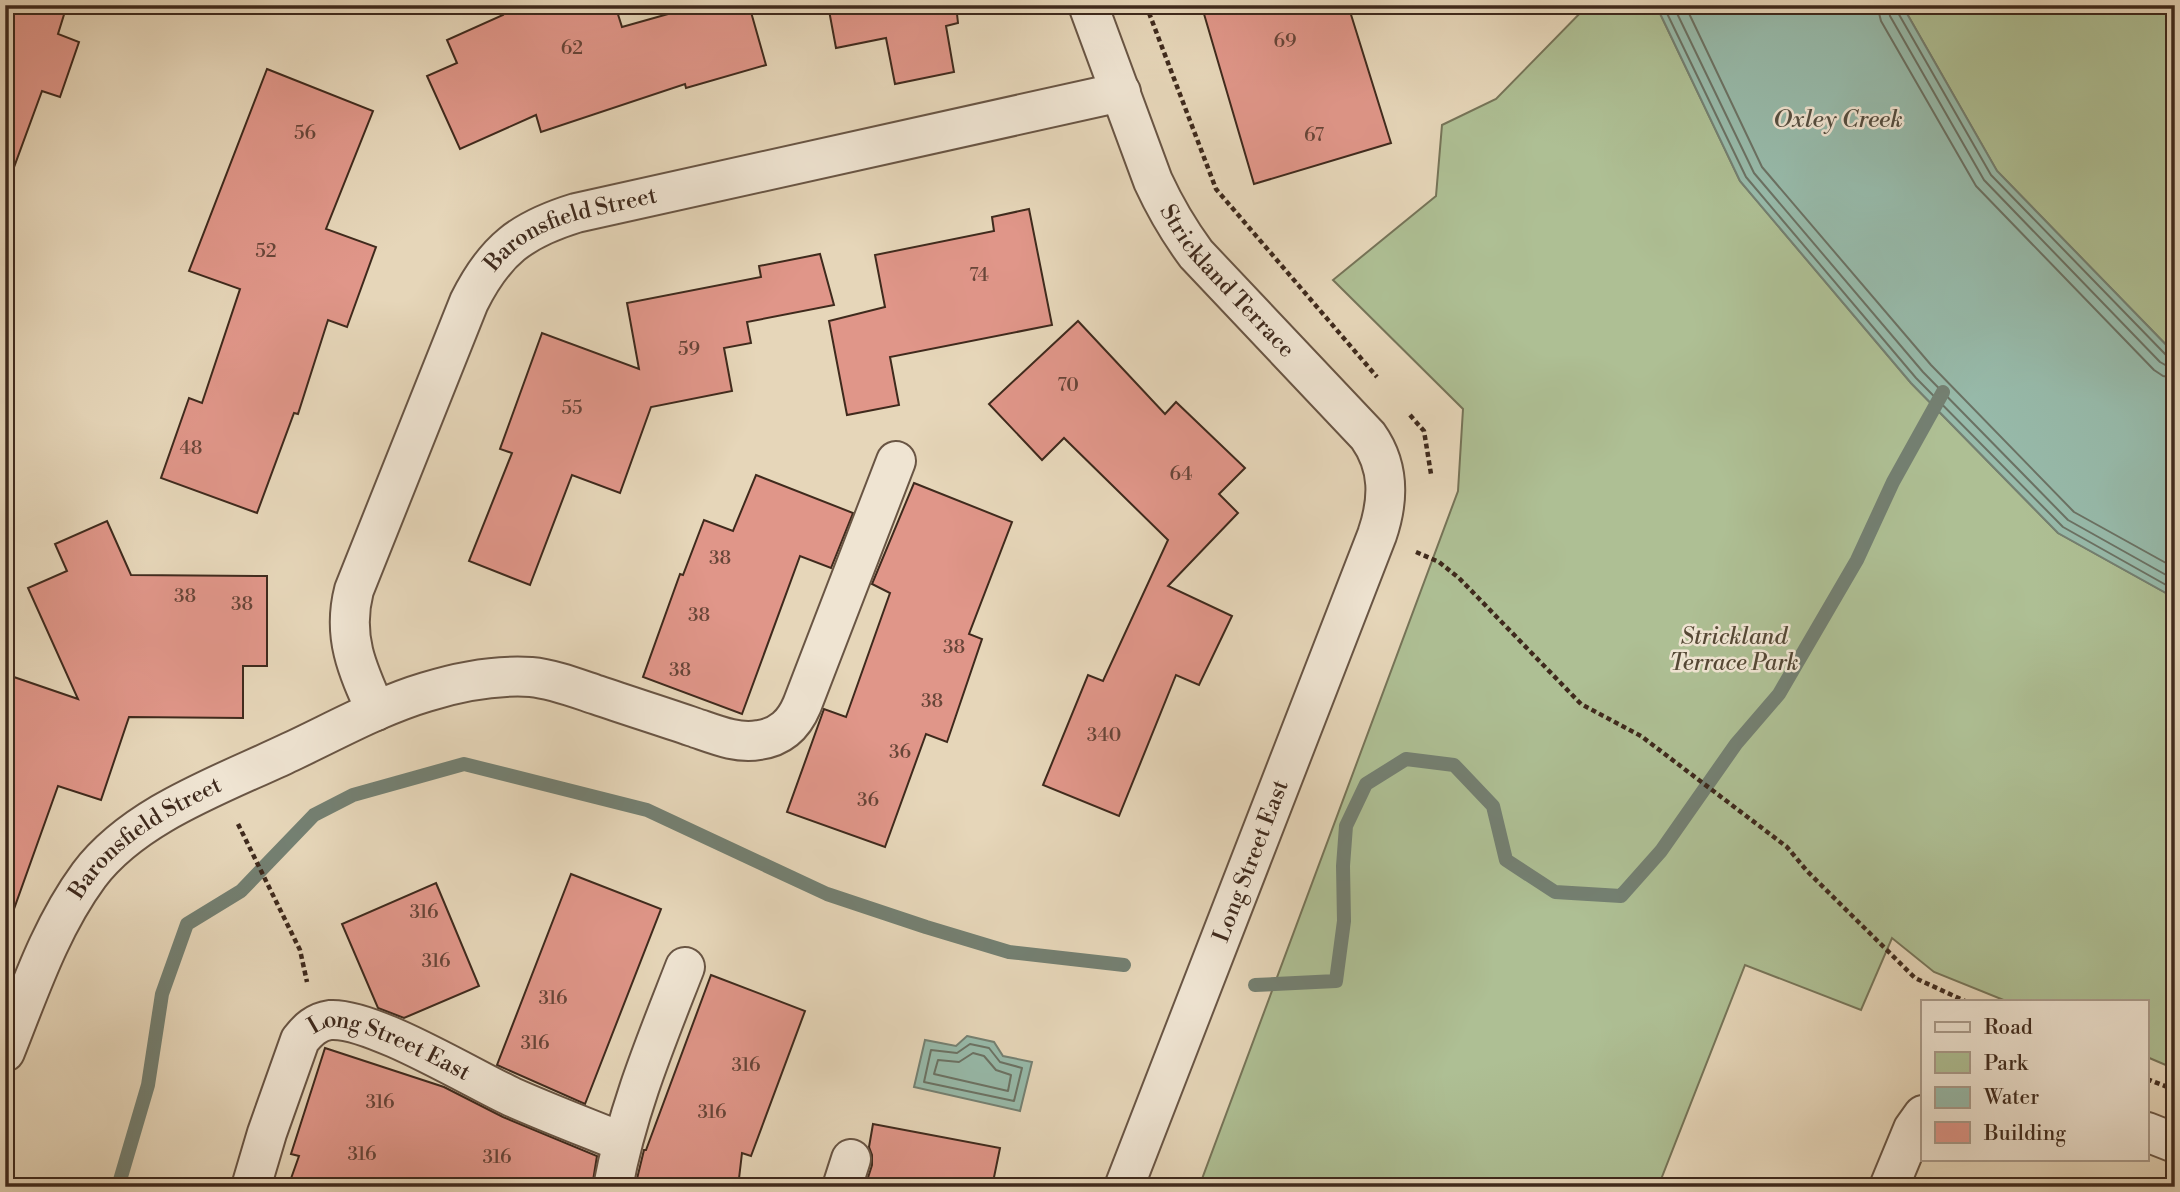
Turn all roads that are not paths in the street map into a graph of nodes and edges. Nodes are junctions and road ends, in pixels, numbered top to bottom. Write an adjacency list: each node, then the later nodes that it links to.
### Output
1 (1088, 5): 2 (street, Strickland Terrace)
2 (1121, 92): 4 (street, Strickland Terrace); 5 (street, Baronsfield Street)
3 (896, 461): 5 (street, Baronsfield Street)
4 (1391, 541): 14 (street, Long Street East)
5 (376, 710): 7 (street, Baronsfield Street)
6 (685, 967): 10 (street)
7 (5, 1052)
8 (1921, 1118): 15 (street)
9 (2148, 1132): 11 (street)
10 (622, 1142): 12 (street, Long Street East); 13 (street)
11 (2175, 1143)
12 (251, 1187)
13 (613, 1187)
14 (1124, 1187)
15 (1889, 1187)

